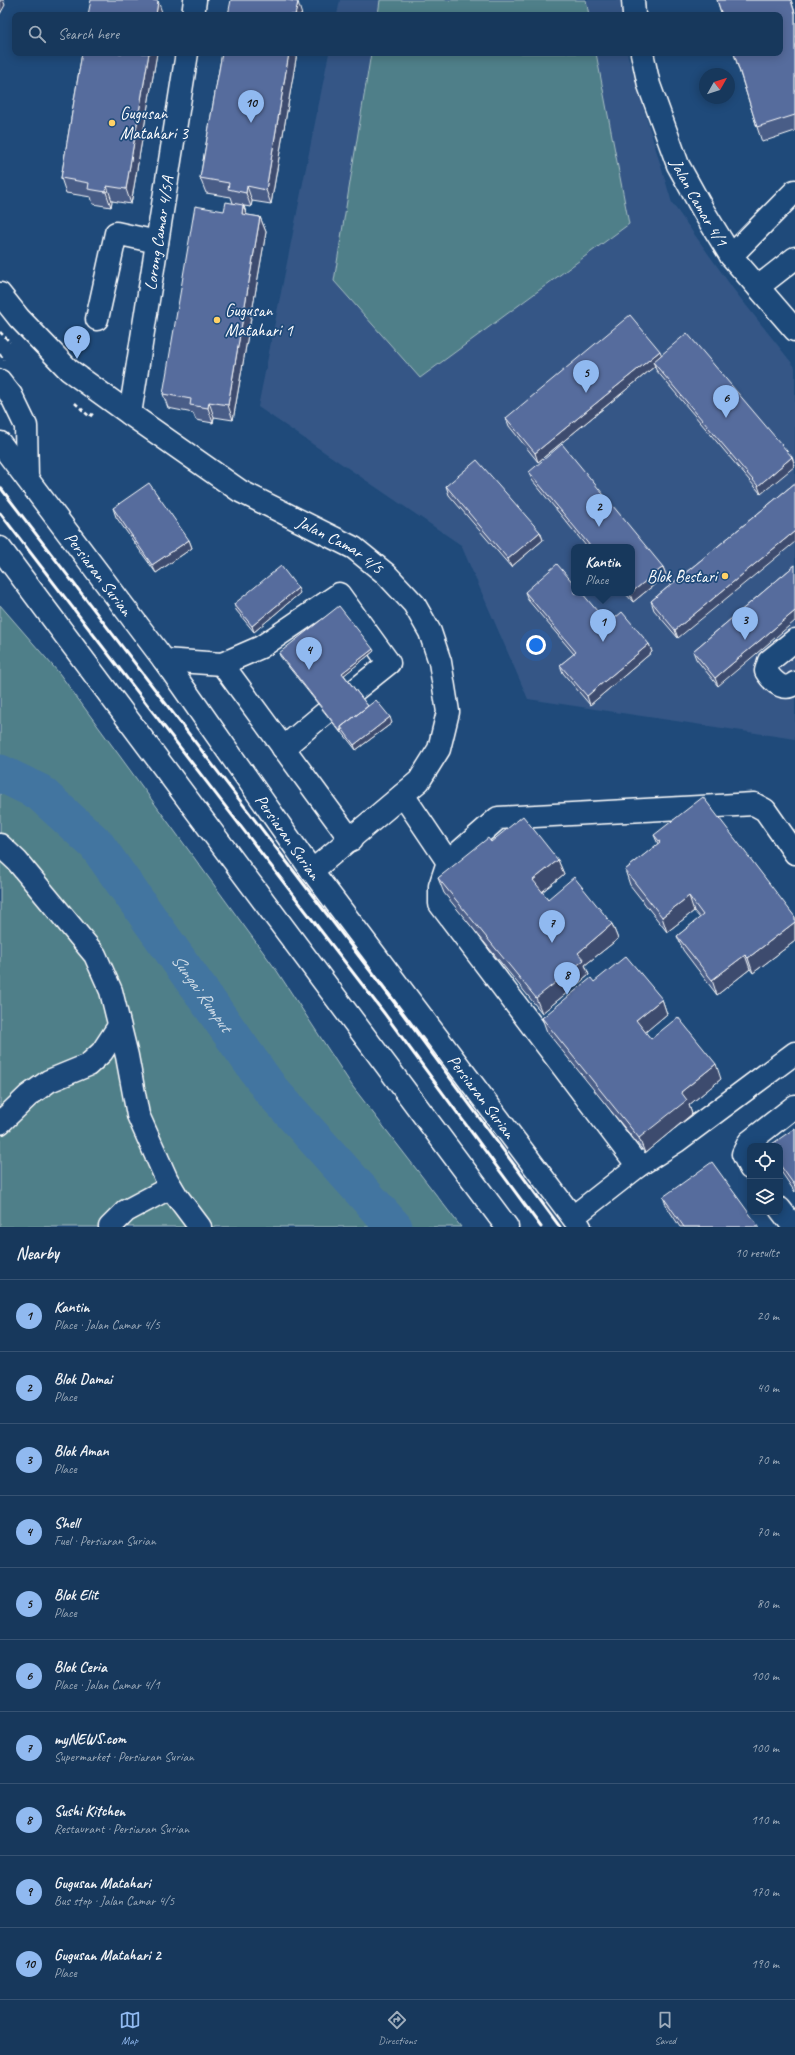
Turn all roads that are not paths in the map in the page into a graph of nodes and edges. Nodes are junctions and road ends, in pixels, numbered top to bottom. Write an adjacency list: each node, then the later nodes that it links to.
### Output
1 (195, 0): 3 (main road)
2 (633, 0): 4 (main road)
3 (193, 12)
4 (634, 12)
5 (186, 56): 8 (main road, Lorong Camar 4/5A)
6 (643, 56): 9 (main road, Jalan Camar 4/1)
7 (795, 191): 9 (main road)
8 (157, 242): 13 (main road); 16 (main road, Lorong Camar 4/5A)
9 (731, 256): 11 (main road, Jalan Camar 4/1)
10 (795, 258): 11 (main road)
11 (758, 287): 14 (main road, Jalan Camar 4/1)
12 (0, 294): 16 (main road, Jalan Camar 4/5)
13 (97, 319)
14 (795, 330)
15 (0, 381): 18 (main road)
16 (130, 414): 27 (main road, Jalan Camar 4/5)
17 (0, 443): 18 (main road, Persiaran Surian)
18 (27, 478): 21 (main road, Persiaran Surian)
19 (0, 548): 46 (main road)
20 (795, 640): 23 (main road)
21 (164, 660): 22 (main road); 32 (main road, Persiaran Surian)
22 (222, 664): 24 (main road); 26 (main road)
23 (795, 683)
24 (354, 691)
25 (325, 714): 26 (main road)
26 (283, 748): 28 (main road)
27 (403, 795): 28 (main road, Jalan Camar 4/5); 31 (main road)
28 (351, 840): 32 (main road, Jalan Camar 4/5)
29 (0, 845): 33 (main road)
30 (795, 853): 31 (main road)
31 (448, 862): 40 (main road)
32 (312, 871): 43 (main road, Persiaran Surian)
33 (119, 1026): 36 (main road); 41 (main road)
34 (795, 1053): 40 (main road)
35 (795, 1106): 37 (main road)
36 (0, 1123)
37 (748, 1143)
38 (747, 1146): 39 (main road)
39 (747, 1162)
40 (638, 1166): 43 (main road)
41 (171, 1187): 44 (main road); 45 (main road)
42 (783, 1213): 47 (main road)
43 (577, 1222)
44 (110, 1227)
45 (200, 1227)
46 (507, 1227)
47 (794, 1227)

